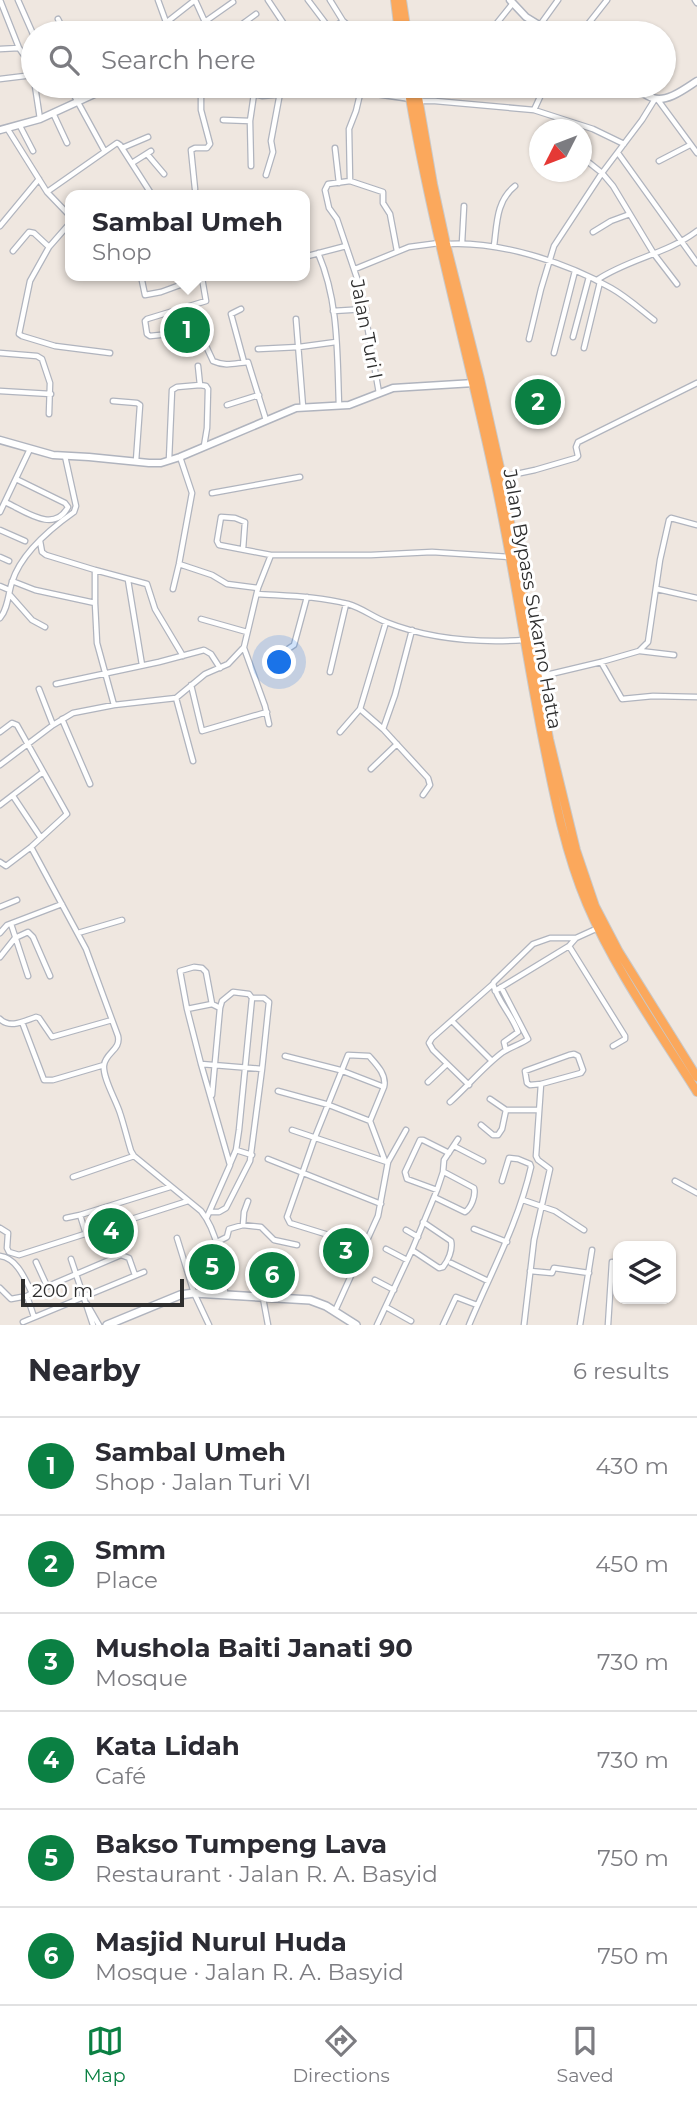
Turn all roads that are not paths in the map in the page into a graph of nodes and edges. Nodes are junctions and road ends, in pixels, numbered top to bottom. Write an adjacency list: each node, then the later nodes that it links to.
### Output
1 (0, 0): 30 (street)
2 (18, 0): 15 (street)
3 (158, 0): 16 (street)
4 (195, 0): 17 (street); 18 (street)
5 (268, 0): 21 (street)
6 (308, 0): 22 (street)
7 (330, 0): 23 (street)
8 (395, 0): 24 (highway)
9 (402, 0): 25 (highway)
10 (558, 0): 28 (street)
11 (607, 0): 29 (street)
12 (512, 1): 26 (street); 27 (street)
13 (233, 2): 19 (street)
14 (256, 14): 20 (street)
15 (27, 21)
16 (167, 21)
17 (168, 21)
18 (206, 21)
19 (207, 21)
20 (246, 21)
21 (282, 21)
22 (322, 21)
23 (343, 21)
24 (398, 21)
25 (405, 21)
26 (498, 21)
27 (533, 21)
28 (543, 21)
29 (590, 21)
30 (19, 48): 31 (street); 32 (street)
31 (0, 50)
32 (21, 51)
33 (21, 76): 34 (street)
34 (0, 79)
35 (697, 81): 36 (street)
36 (676, 93)
37 (36, 98): 52 (street)
38 (76, 98): 49 (street)
39 (85, 98): 49 (street)
40 (201, 98): 78 (street)
41 (253, 98): 54 (street)
42 (279, 98): 73 (street)
43 (359, 98): 75 (street)
44 (403, 98): 48 (street)
45 (540, 98): 50 (street)
46 (661, 98): 47 (street)
47 (657, 99): 59 (street); 60 (street)
48 (414, 100): 50 (street); 88 (highway, Jalan Bypass Sukarno Hatta)
49 (78, 101): 51 (street); 63 (street)
50 (534, 110): 59 (street)
51 (52, 113): 52 (street); 58 (street)
52 (40, 119): 55 (street)
53 (223, 120): 54 (street)
54 (250, 121): 70 (street)
55 (20, 125): 56 (street); 64 (street)
56 (4, 129): 74 (street)
57 (148, 137): 61 (street)
58 (67, 143)
59 (624, 144): 65 (street)
60 (690, 145): 66 (street); 67 (street)
61 (122, 148): 63 (street); 68 (street)
62 (335, 148): 76 (street)
63 (104, 150): 80 (street)
64 (33, 151)
65 (618, 153): 71 (street); 90 (street)
66 (697, 153)
67 (659, 161)
68 (132, 163): 72 (street); 79 (street)
69 (592, 164): 71 (street)
70 (251, 166)
71 (602, 173): 83 (street); 99 (street)
72 (164, 174)
73 (266, 175)
74 (39, 179): 80 (street); 84 (street)
75 (350, 181): 76 (street); 95 (street)
76 (339, 183): 91 (street)
77 (514, 186): 92 (street)
78 (195, 189)
79 (149, 190)
80 (47, 192): 82 (street)
81 (464, 206): 89 (street)
82 (65, 211)
83 (630, 214): 87 (street); 97 (street)
84 (0, 226)
85 (65, 229): 93 (street)
86 (697, 231): 90 (street)
87 (593, 232)
88 (442, 243): 89 (street, Jalan Turi I); 95 (street, Jalan Turi I); 125 (highway, Jalan Bypass Sukarno Hatta); 146 (highway, Jalan Bypass Sukarno Hatta)
89 (462, 243): 92 (street, Jalan Turi I)
90 (682, 243): 97 (street); 100 (street)
91 (346, 246): 96 (street); 101 (street)
92 (494, 246): 99 (street, Jalan Turi I)
93 (49, 247): 94 (street); 121 (street)
94 (13, 251)
95 (397, 251): 101 (street, Jalan Turi I)
96 (318, 253): 98 (street); 111 (street)
97 (654, 254): 107 (street); 108 (street)
98 (310, 255)
99 (549, 261): 102 (street, Jalan Turi I); 115 (street)
100 (697, 263)
101 (355, 269): 110 (street, Jalan Turi I)
102 (575, 271): 103 (street, Jalan Turi I); 120 (street)
103 (589, 277): 107 (street, Jalan Turi I); 114 (street)
104 (142, 281): 105 (street)
105 (189, 281)
106 (203, 281): 123 (street)
107 (598, 281): 113 (street, Jalan Turi I); 118 (street)
108 (677, 284)
109 (240, 309): 123 (street)
110 (366, 309): 111 (street); 129 (street, Jalan Turi I)
111 (334, 311): 116 (street)
112 (296, 319): 117 (street)
113 (654, 320)
114 (573, 337)
115 (529, 339)
116 (336, 342): 117 (street); 134 (street)
117 (299, 347): 119 (street); 135 (street)
118 (584, 348)
119 (258, 349)
120 (554, 352)
121 (110, 353)
122 (0, 354): 130 (street)
123 (244, 362): 131 (street)
124 (198, 366): 127 (street)
125 (474, 383): 129 (street); 158 (highway, Jalan Bypass Sukarno Hatta)
126 (697, 383): 146 (street)
127 (200, 385): 139 (street); 144 (street)
128 (0, 391): 130 (street)
129 (379, 393): 134 (street)
130 (51, 394): 136 (street)
131 (259, 395): 133 (street); 137 (street)
132 (113, 401): 143 (street)
133 (227, 405)
134 (339, 406): 135 (street)
135 (303, 407): 137 (street)
136 (49, 414)
137 (266, 420): 139 (street)
138 (0, 440): 140 (street)
139 (204, 446): 142 (street)
140 (30, 449): 141 (street); 147 (street)
141 (65, 456): 143 (street); 154 (street)
142 (180, 457): 144 (street); 160 (street)
143 (136, 461): 144 (street)
144 (169, 461)
145 (300, 477): 148 (street)
146 (502, 477): 190 (highway, Jalan Bypass Sukarno Hatta)
147 (16, 479): 149 (street); 149 (street)
148 (212, 493)
149 (5, 502): 150 (street)
150 (0, 512)
151 (697, 525): 166 (street)
152 (0, 530): 153 (street)
153 (25, 541)
154 (40, 541): 161 (street); 163 (street)
155 (243, 549): 155 (street); 156 (street)
156 (271, 555): 158 (street); 167 (street)
157 (0, 557): 159 (street)
158 (510, 557): 179 (highway, Jalan Bypass Sukarno Hatta)
159 (9, 561)
160 (179, 564): 165 (street); 167 (street)
161 (95, 570): 162 (street); 171 (street)
162 (128, 579): 184 (street); 186 (street)
163 (12, 582): 168 (street); 171 (street)
164 (0, 586): 168 (street)
165 (173, 589)
166 (657, 589): 170 (street); 182 (street)
167 (257, 591): 169 (street); 178 (street)
168 (8, 592): 173 (street); 176 (street)
169 (307, 597): 172 (street); 181 (street)
170 (697, 598)
171 (95, 603): 189 (street)
172 (346, 604): 175 (street); 188 (street)
173 (0, 618)
174 (201, 619): 178 (street)
175 (386, 622): 177 (street); 197 (street)
176 (45, 627)
177 (412, 630): 179 (street); 202 (street)
178 (247, 632): 180 (street)
179 (524, 640): 223 (highway, Jalan Bypass Sukarno Hatta)
180 (244, 647): 187 (street); 198 (street)
181 (288, 649)
182 (639, 651): 183 (street); 185 (street)
183 (674, 655)
184 (183, 656): 186 (street); 187 (street)
185 (601, 663): 190 (street); 194 (street)
186 (142, 665): 189 (street)
187 (220, 668): 192 (street)
188 (330, 672)
189 (105, 673): 191 (street); 196 (street)
190 (538, 677): 223 (highway, Jalan Bypass Sukarno Hatta)
191 (56, 684)
192 (191, 685): 195 (street); 198 (street)
193 (39, 689): 201 (street)
194 (697, 697)
195 (176, 698): 196 (street); 207 (street)
196 (114, 705): 199 (street)
197 (360, 709): 202 (street); 204 (street)
198 (267, 712): 200 (street)
199 (62, 719): 201 (street); 211 (street)
200 (269, 724)
201 (53, 725): 205 (street)
202 (383, 729): 206 (street)
203 (0, 732): 205 (street)
204 (340, 732)
205 (28, 744): 208 (street); 210 (street)
206 (397, 744): 209 (street); 212 (street)
207 (193, 761)
208 (0, 765)
209 (371, 769)
210 (43, 772): 213 (street); 215 (street)
211 (90, 785)
212 (423, 795)
213 (13, 796): 214 (street); 215 (street)
214 (0, 805)
215 (41, 838): 216 (street)
216 (31, 847): 217 (street); 219 (street)
217 (0, 862)
218 (17, 900): 220 (street)
219 (62, 904): 222 (street); 225 (street)
220 (0, 908)
221 (121, 920): 225 (street)
222 (11, 924): 224 (street); 226 (street)
223 (601, 927): 227 (street); 254 (highway, Jalan Bypass Sukarno Hatta)
224 (0, 933)
225 (78, 933): 240 (street)
226 (15, 938): 229 (street); 230 (street); 231 (street)
227 (576, 939): 228 (street); 232 (street)
228 (569, 946): 233 (street); 243 (street)
229 (0, 957)
230 (28, 976)
231 (50, 976)
232 (493, 984): 234 (street); 241 (street)
233 (500, 988): 234 (street); 244 (street)
234 (495, 991): 244 (street)
235 (252, 998): 237 (street); 251 (street); 252 (street)
236 (212, 1004): 237 (street); 238 (street); 238 (street)
237 (220, 1008): 248 (street)
238 (187, 1009): 247 (street)
239 (0, 1019): 242 (street)
240 (112, 1020): 242 (street); 250 (street)
241 (452, 1020): 246 (street); 249 (street)
242 (22, 1022): 250 (street)
243 (613, 1046)
244 (506, 1050): 246 (street)
245 (285, 1056): 253 (street)
246 (492, 1061): 257 (street)
247 (201, 1064): 248 (street); 261 (street)
248 (215, 1064): 251 (street); 261 (street)
249 (447, 1064): 255 (street); 257 (street)
250 (104, 1065): 277 (street)
251 (246, 1066): 252 (street); 274 (street)
252 (262, 1069): 276 (street)
253 (340, 1070): 258 (street); 258 (street); 264 (street)
254 (692, 1075): 260 (highway, Jalan Bypass Sukarno Hatta)
255 (428, 1082)
256 (541, 1084): 256 (street); 266 (street)
257 (469, 1086): 263 (street)
258 (384, 1087): 267 (street)
259 (278, 1091): 264 (street)
260 (697, 1091)
261 (212, 1099): 281 (street)
262 (491, 1099): 265 (street)
263 (450, 1102)
264 (328, 1105): 267 (street); 271 (street)
265 (506, 1110): 266 (street); 268 (street)
266 (539, 1110): 295 (street)
267 (370, 1121): 280 (street)
268 (481, 1125)
269 (292, 1130): 271 (street)
270 (406, 1130): 280 (street)
271 (315, 1138): 280 (street); 282 (street)
272 (458, 1139): 273 (street)
273 (454, 1146): 275 (street); 279 (street)
274 (236, 1150): 276 (street); 281 (street)
275 (449, 1153): 283 (street); 288 (street)
276 (252, 1155): 297 (street)
277 (134, 1156): 284 (street); 287 (street)
278 (268, 1158): 282 (street)
279 (483, 1161)
280 (387, 1162): 294 (street)
281 (230, 1165): 297 (street)
282 (303, 1172): 294 (street); 313 (street)
283 (443, 1172): 288 (street); 290 (street)
284 (73, 1177)
285 (502, 1181): 291 (street)
286 (674, 1181): 289 (street)
287 (170, 1186): 292 (street); 296 (street)
288 (437, 1190): 290 (street)
289 (697, 1194)
290 (434, 1197): 301 (street)
291 (523, 1200): 295 (street); 310 (street)
292 (189, 1201): 297 (street); 307 (street)
293 (248, 1201): 302 (street)
294 (381, 1204): 298 (street)
295 (540, 1206): 306 (street); 323 (street)
296 (80, 1215): 299 (street); 307 (street)
297 (208, 1215): 311 (street)
298 (378, 1216): 300 (street); 313 (street)
299 (66, 1218)
300 (386, 1220)
301 (423, 1222): 308 (street); 315 (street)
302 (243, 1225): 311 (street); 312 (street)
303 (0, 1228): 307 (street)
304 (474, 1229): 310 (street)
305 (406, 1230): 308 (street)
306 (584, 1230)
307 (86, 1234)
308 (418, 1237): 315 (street)
309 (177, 1238): 333 (street)
310 (507, 1242): 329 (street)
311 (215, 1243): 335 (street)
312 (297, 1245)
313 (364, 1246): 340 (street)
314 (386, 1249): 319 (street)
315 (412, 1250): 319 (street)
316 (592, 1250): 325 (street)
317 (0, 1256): 334 (street)
318 (71, 1259): 326 (street)
319 (407, 1260): 332 (street)
320 (36, 1262): 330 (street)
321 (612, 1262): 355 (street)
322 (451, 1263): 329 (street)
323 (530, 1271): 325 (street); 353 (street)
324 (144, 1272): 327 (street)
325 (589, 1273): 354 (street)
326 (76, 1274): 327 (street); 330 (street); 336 (street)
327 (135, 1275): 336 (street)
328 (375, 1280): 332 (street)
329 (488, 1281): 338 (street)
330 (47, 1286): 334 (street)
331 (0, 1288): 334 (street)
332 (394, 1290): 339 (street)
333 (194, 1293): 335 (main road); 344 (main road); 347 (street)
334 (29, 1294): 341 (street)
335 (225, 1294): 337 (main road)
336 (84, 1297): 341 (street); 345 (street)
337 (263, 1297): 340 (main road); 348 (street)
338 (477, 1305): 351 (street); 352 (street)
339 (386, 1307): 342 (street); 350 (street)
340 (335, 1311): 349 (main road)
341 (33, 1317): 343 (street)
342 (411, 1321)
343 (23, 1322)
344 (123, 1322): 346 (main road)
345 (96, 1325)
346 (107, 1325)
347 (209, 1325)
348 (268, 1325)
349 (356, 1325)
350 (377, 1325)
351 (443, 1325)
352 (468, 1325)
353 (524, 1325)
354 (580, 1325)
355 (608, 1325)

